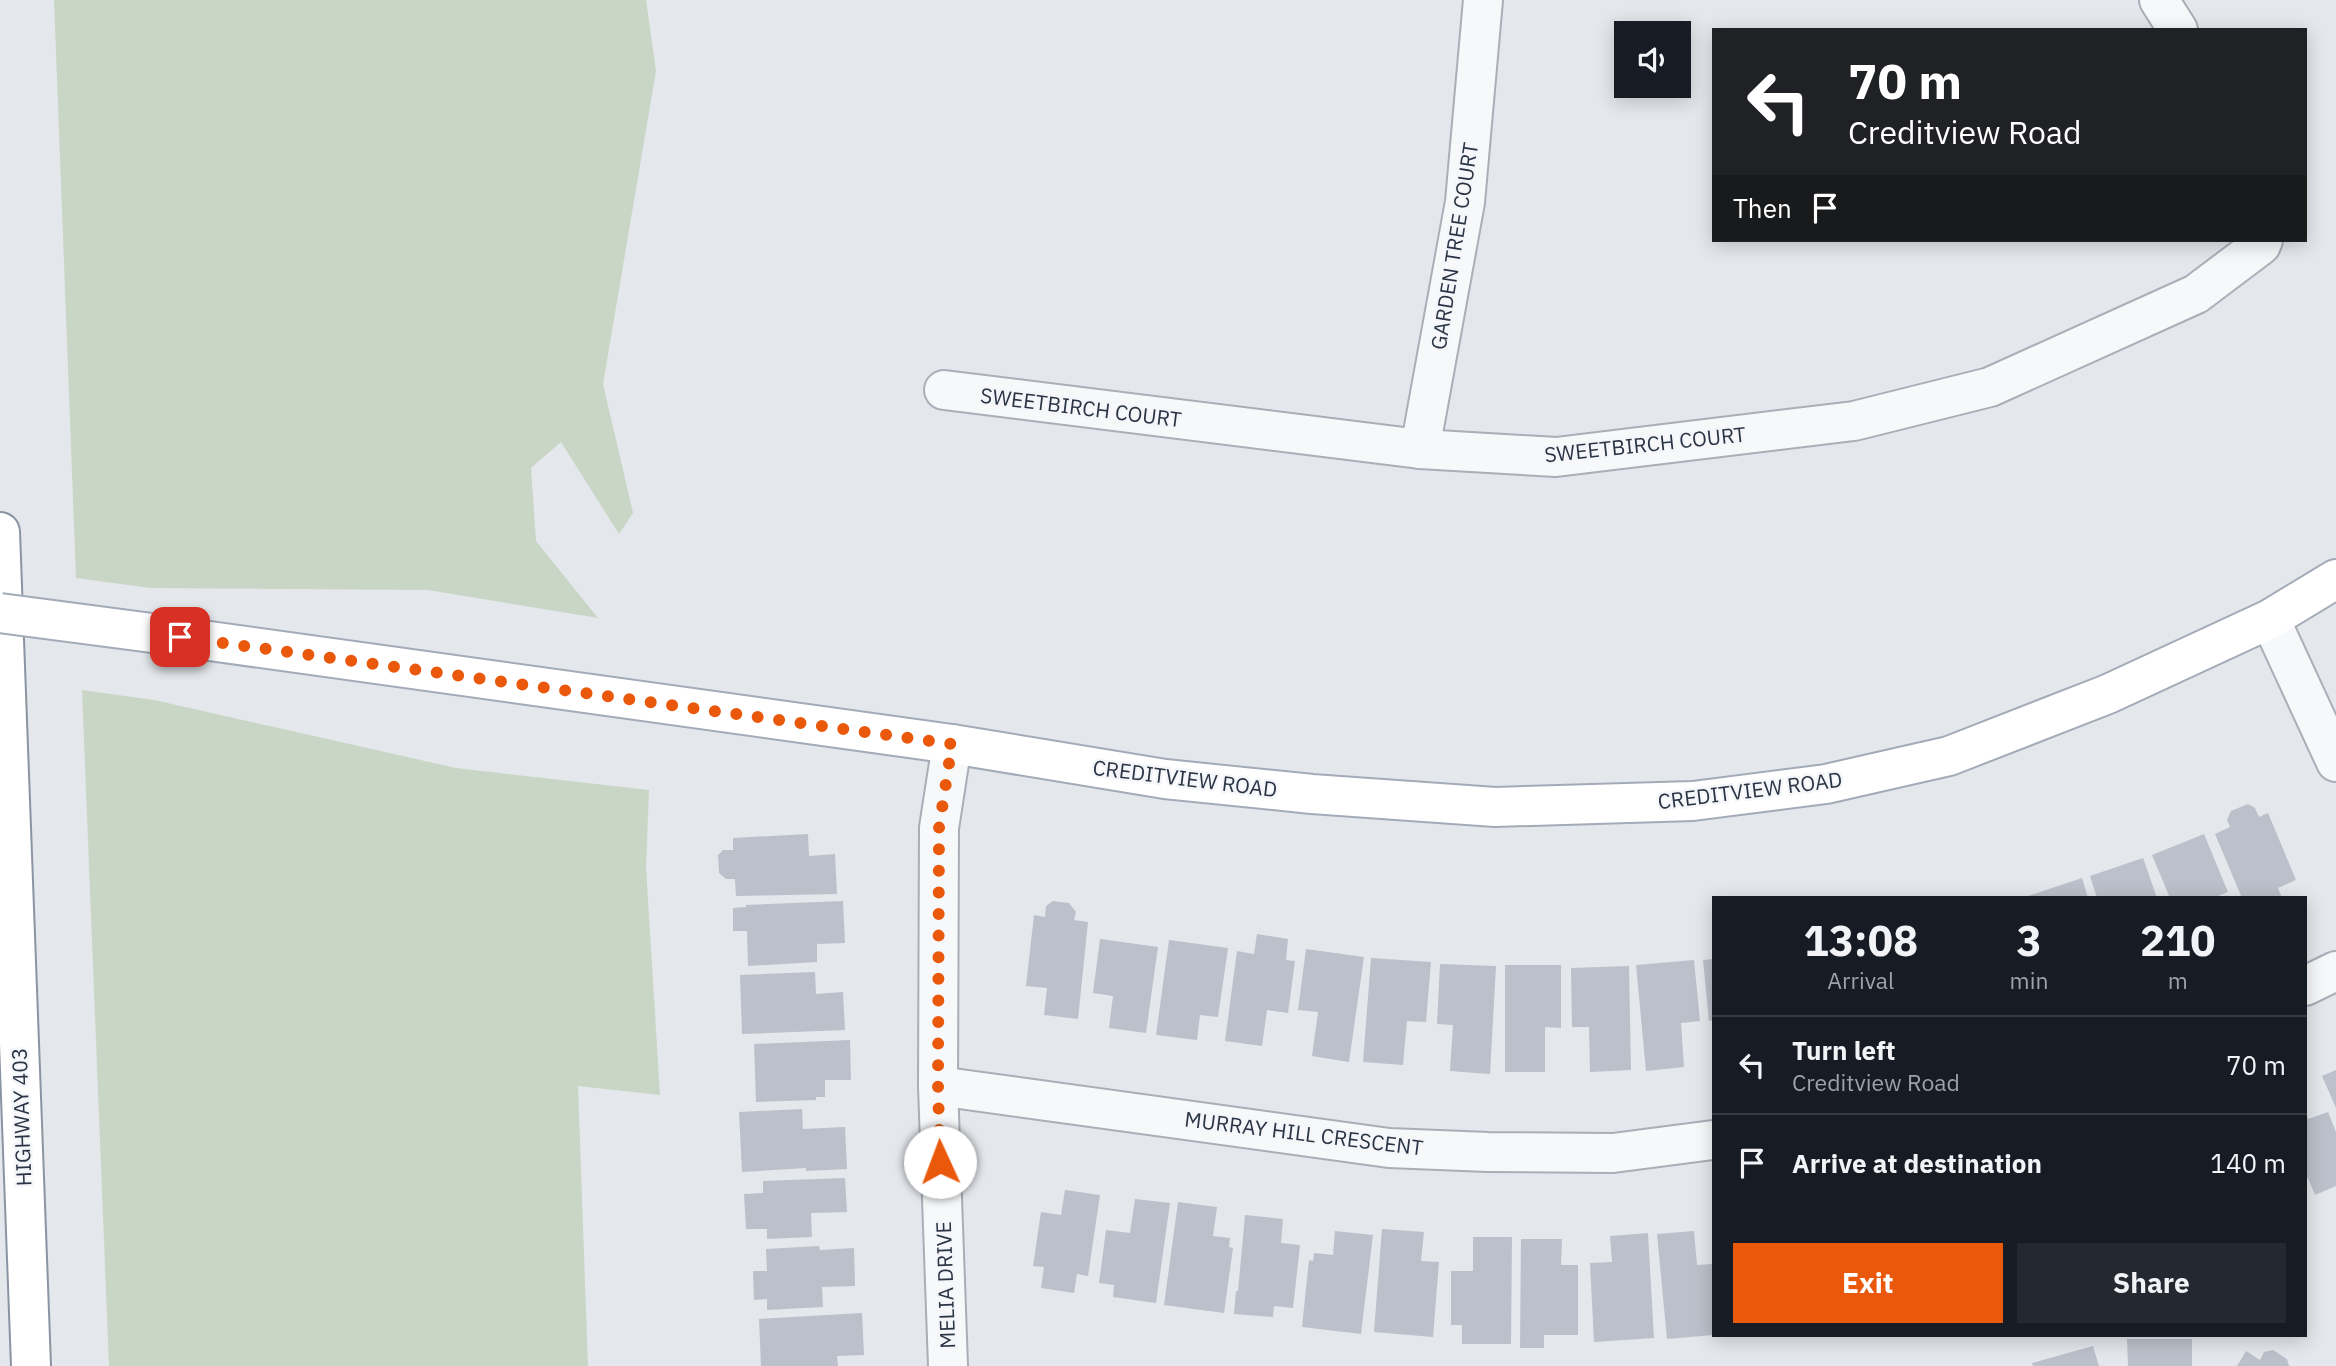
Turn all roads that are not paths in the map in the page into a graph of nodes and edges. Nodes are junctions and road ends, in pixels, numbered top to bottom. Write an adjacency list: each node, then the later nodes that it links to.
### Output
1 (1483, 0): 6 (street, GARDEN TREE COURT)
2 (2159, 0): 3 (street)
3 (2177, 28)
4 (2262, 242): 6 (street, SWEETBIRCH COURT)
5 (944, 390): 6 (street, SWEETBIRCH COURT)
6 (1420, 449)
7 (0, 532): 17 (main road, HIGHWAY 403)
8 (2336, 579): 10 (main road, CREDITVIEW ROAD)
9 (0, 613): 11 (main road, CREDITVIEW ROAD, bridge)
10 (2270, 619): 11 (main road, CREDITVIEW ROAD); 12 (street)
11 (952, 744): 15 (street, MELIA DRIVE)
12 (2336, 762)
13 (2336, 971): 14 (street)
14 (2307, 985)
15 (938, 1086): 16 (street, MURRAY HILL CRESCENT); 18 (street, MELIA DRIVE)
16 (1712, 1140)
17 (31, 1366)
18 (948, 1366)

